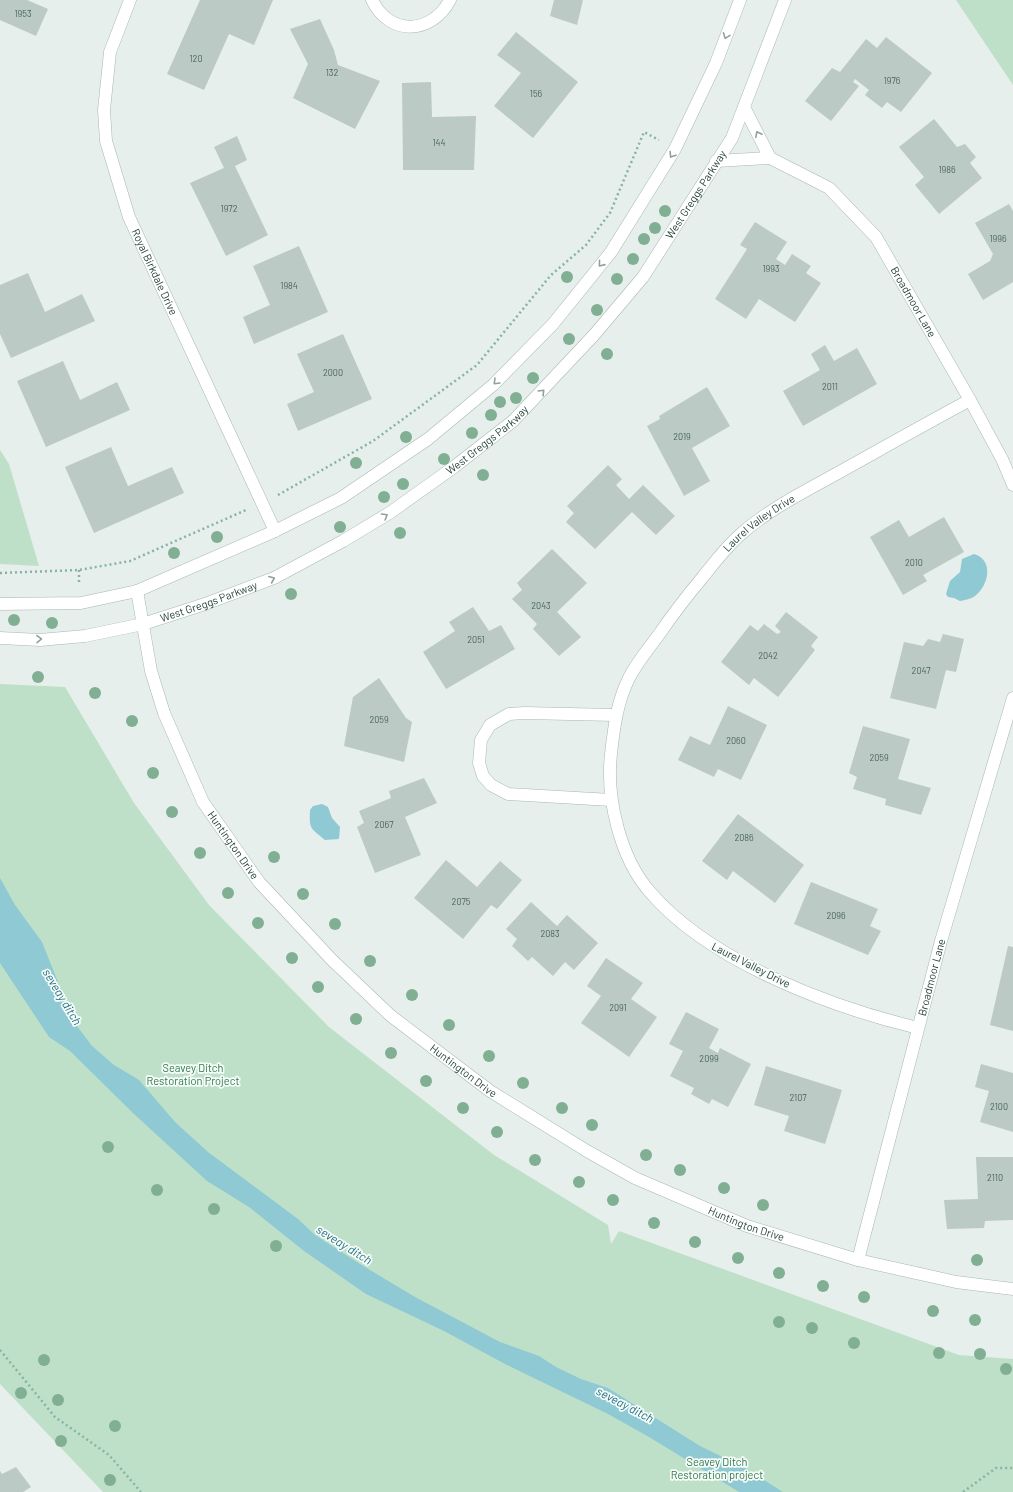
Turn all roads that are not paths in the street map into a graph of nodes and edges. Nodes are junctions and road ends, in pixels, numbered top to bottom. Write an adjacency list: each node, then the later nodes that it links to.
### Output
1 (130, 0): 11 (street, Royal Birkdale Drive)
2 (372, 0): 3 (street)
3 (450, 0)
4 (740, 0): 11 (street, one-way to 11)
5 (785, 0): 6 (street, West Greggs Parkway)
6 (744, 107): 7 (street, one-way to 6); 8 (street, West Greggs Parkway)
7 (770, 158): 8 (street); 9 (street, Broadmoor Lane)
8 (716, 161): 14 (street, West Greggs Parkway, one-way to 8)
9 (970, 400): 10 (street, Broadmoor Lane); 17 (street, Laurel Valley Drive)
10 (1013, 484)
11 (275, 532): 12 (street)
12 (137, 591): 13 (street); 14 (street, Huntington Drive)
13 (0, 604)
14 (143, 624): 15 (street, West Greggs Parkway, one-way to 14); 20 (street, Huntington Drive)
15 (0, 638)
16 (1013, 698): 19 (street, Broadmoor Lane)
17 (615, 715): 18 (street, Laurel Valley Drive); 18 (street)
18 (611, 800): 19 (street, Laurel Valley Drive)
19 (918, 1028): 20 (street, Broadmoor Lane)
20 (858, 1260): 21 (street, Huntington Drive)
21 (1013, 1289)

